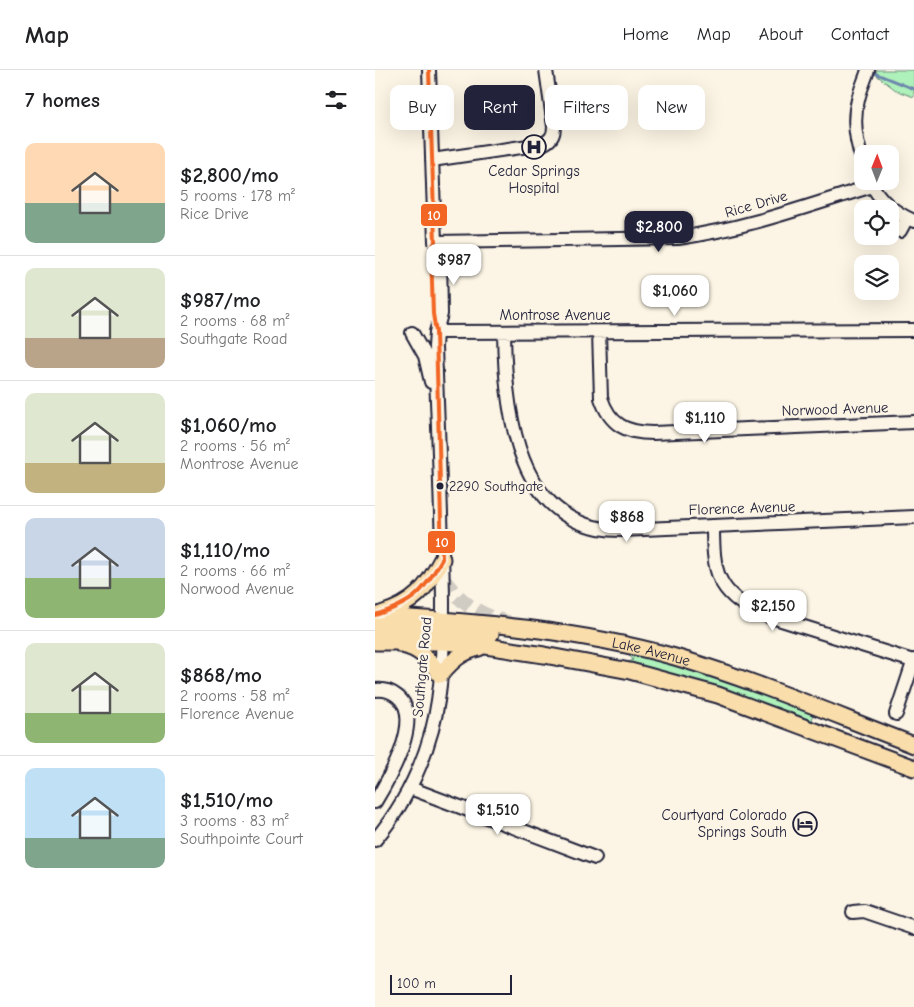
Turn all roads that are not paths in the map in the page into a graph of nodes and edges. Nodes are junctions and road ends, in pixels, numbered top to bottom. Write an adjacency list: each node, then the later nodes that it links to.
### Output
1 (429, 70): 5 (street, Southgate Road)
2 (546, 70): 5 (street)
3 (867, 73): 4 (street)
4 (859, 145)
5 (432, 160): 10 (street, Southgate Road)
6 (854, 190): 10 (street, Rice Drive)
7 (876, 190): 8 (street)
8 (910, 219): 9 (street)
9 (900, 231)
10 (435, 242): 12 (street, Southgate Road)
11 (914, 330): 14 (street, Montrose Avenue)
12 (436, 332): 13 (street, Montrose Avenue); 16 (street, Southgate Road)
13 (504, 332): 14 (street, Montrose Avenue); 19 (street, Florence Avenue)
14 (599, 332): 17 (street, Norwood Avenue)
15 (412, 333): 16 (street)
16 (437, 411): 20 (street, Southgate Road)
17 (914, 422)
18 (914, 517): 19 (street, Florence Avenue)
19 (713, 526): 26 (street)
20 (443, 559): 21 (main road); 23 (street, Southgate Road)
21 (375, 616): 23 (main road, Lake Avenue)
22 (375, 629): 23 (main road)
23 (443, 630): 24 (main road, Lake Avenue); 25 (main road, Lake Avenue); 27 (street, Southgate Road); 30 (main road, Lake Avenue)
24 (381, 642): 27 (main road)
25 (488, 647): 27 (main road); 31 (main road, Lake Avenue)
26 (914, 661): 29 (street)
27 (440, 675): 33 (street, Southgate Road)
28 (375, 690): 32 (street)
29 (896, 714)
30 (914, 745)
31 (914, 768)
32 (379, 788): 34 (street)
33 (411, 788): 35 (street, Southgate Road); 36 (street)
34 (375, 802)
35 (375, 840)
36 (595, 858)
37 (853, 912): 38 (street)
38 (914, 928)

